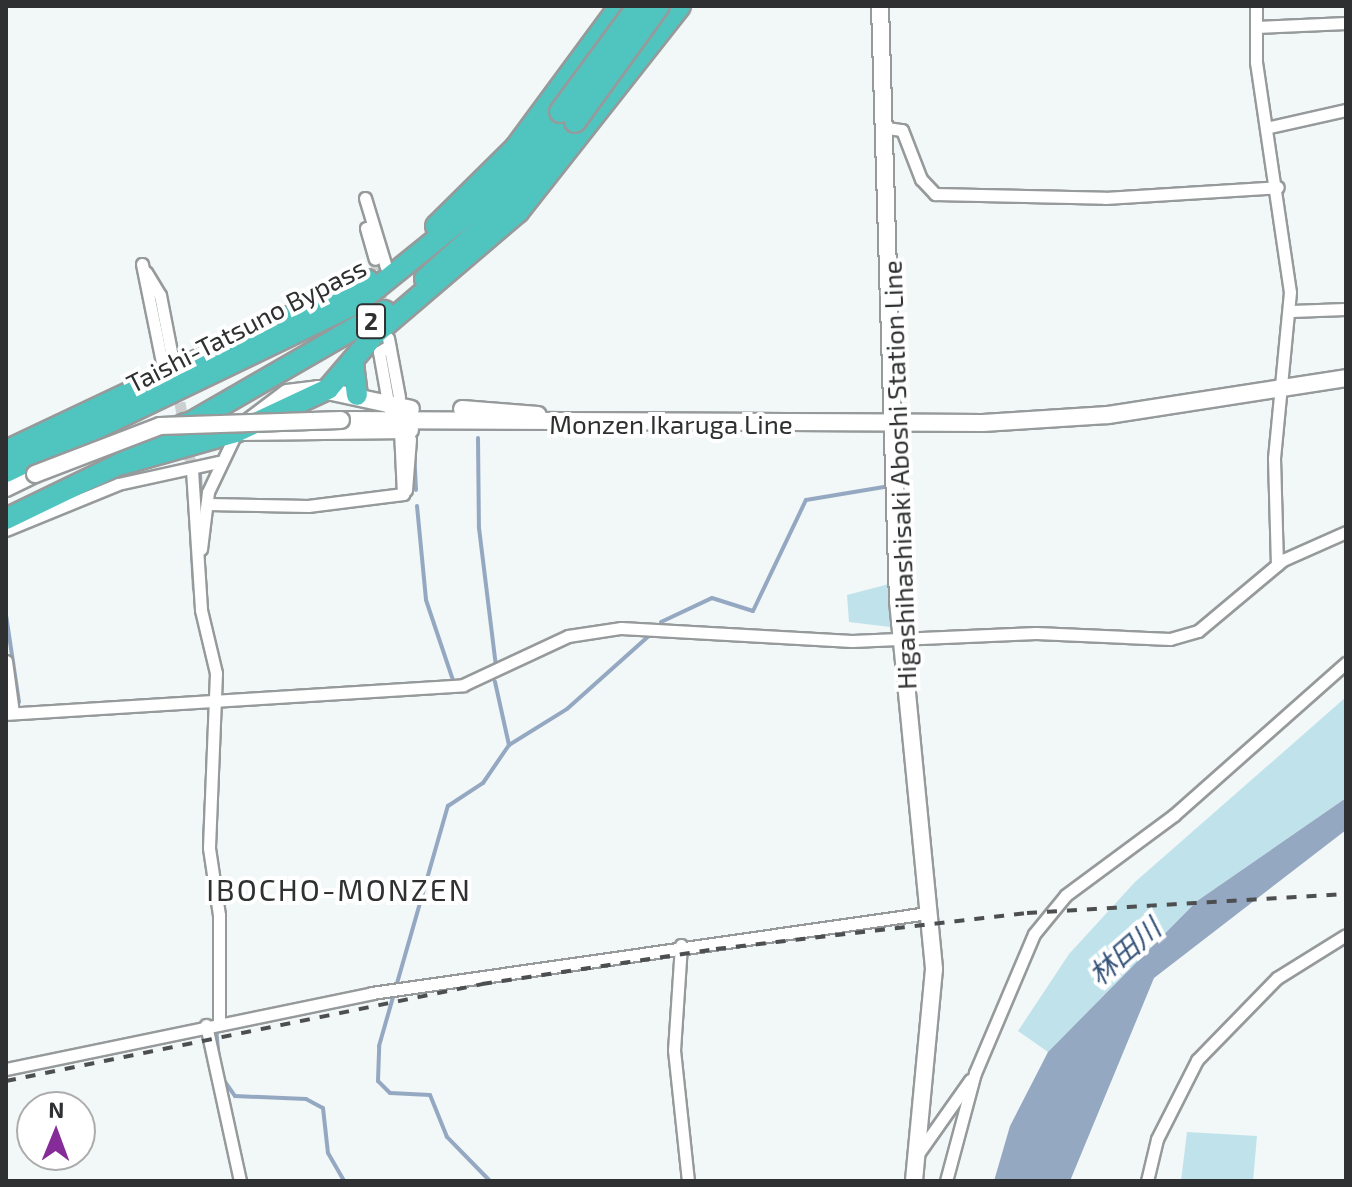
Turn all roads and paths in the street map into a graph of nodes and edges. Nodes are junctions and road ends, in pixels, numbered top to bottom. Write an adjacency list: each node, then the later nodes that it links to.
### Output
1 (620, 6): 11 (highway)
2 (638, 6): 11 (highway, Taishi-Tatsuno Bypass / 2, bridge)
3 (657, 6): 9 (highway); 11 (highway, Taishi-Tatsuno Bypass / 2, bridge)
4 (680, 6): 9 (highway)
5 (880, 6): 13 (main road, Higashihashisaki Aboshi Station Line)
6 (1256, 6): 8 (street)
7 (1346, 23): 8 (street)
8 (1256, 27): 12 (street)
9 (661, 32): 11 (highway)
10 (1346, 110): 12 (street)
11 (572, 112): 15 (highway); 18 (highway, Taishi-Tatsuno Bypass / 2); 20 (highway); 27 (highway, Taishi-Tatsuno Bypass / 2)
12 (1270, 127): 14 (street)
13 (887, 128): 14 (street); 28 (main road, Higashihashisaki Aboshi Station Line)
14 (1278, 187): 17 (street)
15 (368, 280): 18 (highway); 21 (highway)
16 (1346, 309): 17 (street)
17 (1290, 311): 24 (street)
18 (282, 341): 21 (highway, Taishi-Tatsuno Bypass / 2)
19 (389, 342): 26 (street)
20 (353, 363): 23 (highway); 25 (highway)
21 (169, 378): 21 (street); 34 (highway); 38 (highway, Taishi-Tatsuno Bypass / 2)
22 (1346, 378): 24 (main road, Monzen Ikaruga Line)
23 (328, 389): 25 (main road); 31 (highway)
24 (1279, 389): 28 (main road, Monzen Ikaruga Line); 47 (street)
25 (357, 395): 26 (main road)
26 (394, 402): 30 (main road)
27 (204, 416): 36 (highway, Taishi-Tatsuno Bypass / 2); 40 (highway, 2)
28 (897, 424): 30 (main road, Monzen Ikaruga Line); 48 (main road, Higashihashisaki Aboshi Station Line)
29 (548, 425): 30 (main road, Monzen Ikaruga Line); 32 (main road); 39 (main road, Monzen Ikaruga Line, bridge)
30 (591, 425)
31 (236, 432): 32 (main road); 33 (highway); 35 (street)
32 (405, 434): 41 (street)
33 (198, 441): 35 (street); 36 (highway)
34 (6, 451)
35 (218, 462): 41 (street); 42 (street)
36 (122, 464): 42 (highway, 2)
37 (192, 470): 46 (street)
38 (6, 472)
39 (6, 488)
40 (6, 504)
41 (208, 504): 46 (street)
42 (44, 506): 43 (highway, 2); 44 (street)
43 (6, 519)
44 (6, 530)
45 (1346, 532): 47 (street)
46 (199, 557): 51 (street)
47 (1277, 565): 48 (street)
48 (900, 640): 51 (street); 53 (main road, Higashihashisaki Aboshi Station Line)
49 (6, 661): 52 (street)
50 (1346, 663): 58 (street)
51 (216, 701): 52 (street); 56 (street)
52 (10, 713)
53 (928, 913): 55 (street); 59 (main road, Higashihashisaki Aboshi Station Line)
54 (1346, 935): 64 (street)
55 (681, 945): 56 (street); 61 (street)
56 (212, 1024): 57 (street); 60 (street)
57 (6, 1069)
58 (975, 1073): 59 (street); 63 (street)
59 (915, 1162): 62 (main road, Higashihashisaki Aboshi Station Line)
60 (240, 1181)
61 (688, 1181)
62 (914, 1181)
63 (946, 1181)
64 (1147, 1181)

